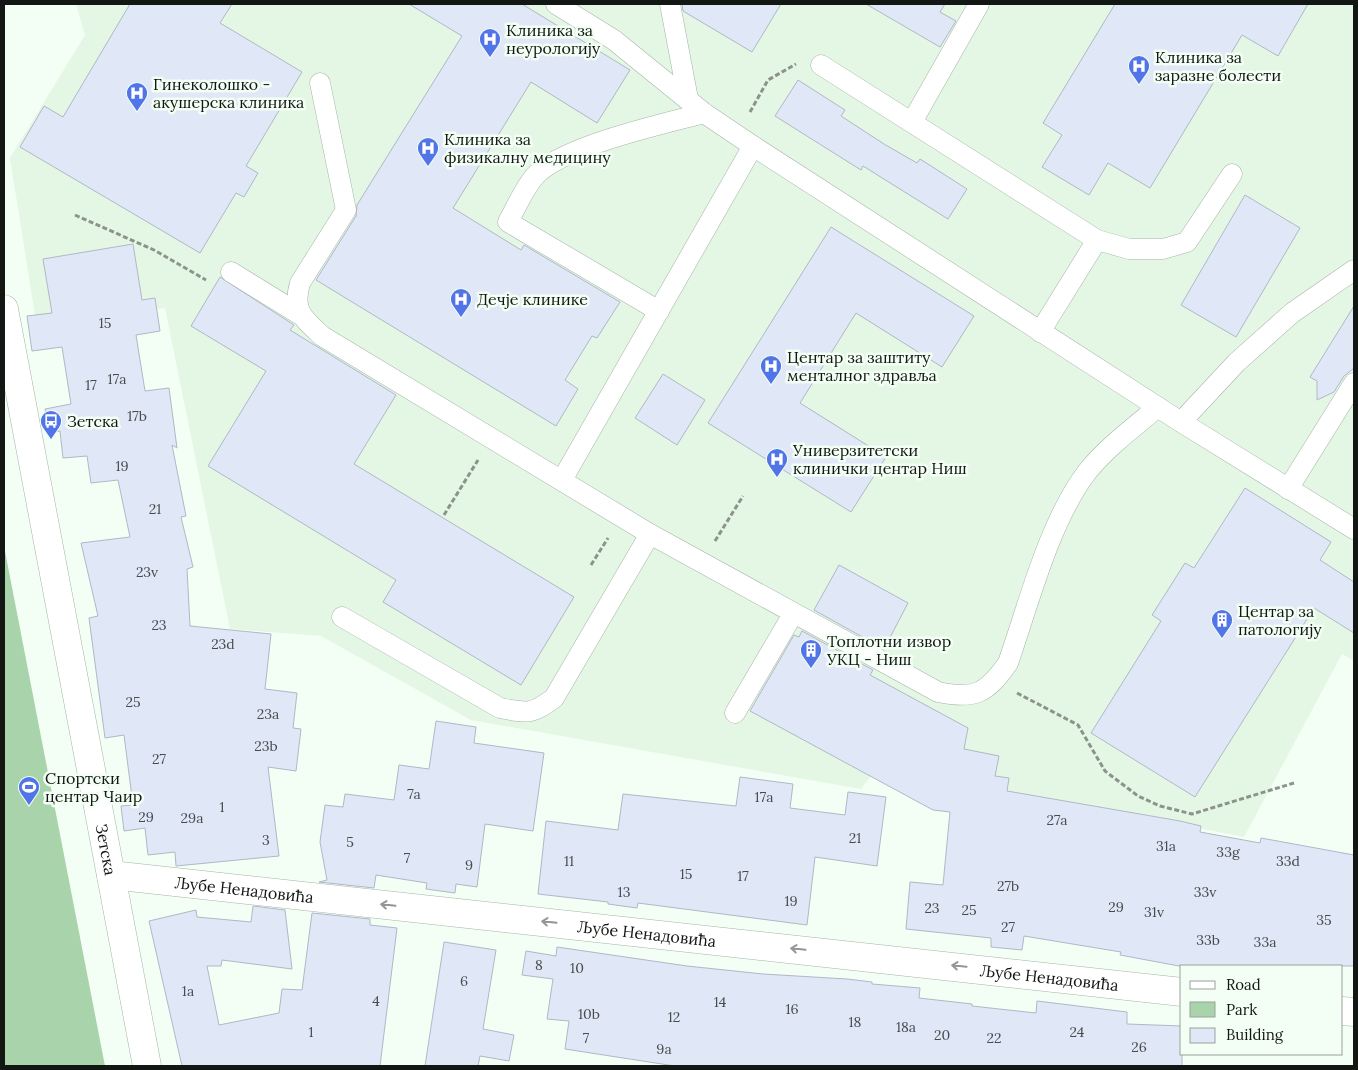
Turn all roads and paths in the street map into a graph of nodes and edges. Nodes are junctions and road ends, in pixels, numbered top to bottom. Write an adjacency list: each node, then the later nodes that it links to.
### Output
1 (556, 4): 6 (lane)
2 (670, 4): 6 (lane)
3 (979, 4): 8 (lane)
4 (821, 64): 8 (lane); 9 (path)
5 (320, 83): 18 (lane)
6 (688, 99): 7 (lane)
7 (704, 113): 9 (lane); 17 (lane)
8 (912, 122): 13 (lane)
9 (736, 134): 10 (lane)
10 (754, 146): 17 (lane); 20 (lane)
11 (1232, 174): 13 (lane)
12 (75, 215): 16 (path)
13 (1097, 240): 20 (lane)
14 (1354, 270): 23 (lane)
15 (231, 272): 18 (lane)
16 (206, 281)
17 (659, 311): 25 (lane)
18 (299, 314): 24 (lane)
19 (4, 316): 37 (street, Зетска)
20 (1040, 332): 22 (lane)
21 (1354, 383): 26 (lane)
22 (1158, 408): 23 (lane); 34 (lane)
23 (1181, 422): 26 (lane)
24 (492, 438): 25 (lane); 28 (path)
25 (562, 480): 30 (lane)
26 (1288, 488): 29 (lane)
27 (743, 496): 31 (path)
28 (444, 515)
29 (1354, 529)
30 (650, 534): 31 (lane); 33 (lane)
31 (701, 562): 32 (lane)
32 (793, 614): 34 (lane); 35 (lane)
33 (342, 616)
34 (994, 682): 36 (path)
35 (735, 713)
36 (1294, 783)
37 (111, 875): 38 (street, Љубе Ненадовића, one-way to 37); 39 (street, Зетска)
38 (1180, 992)
39 (147, 1066)

